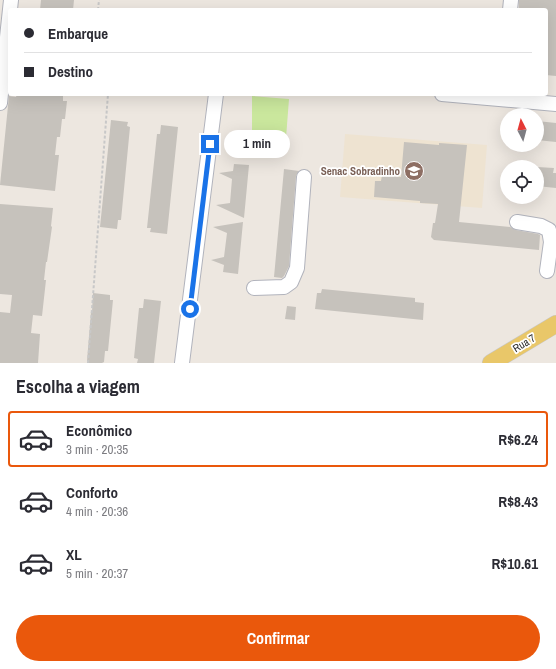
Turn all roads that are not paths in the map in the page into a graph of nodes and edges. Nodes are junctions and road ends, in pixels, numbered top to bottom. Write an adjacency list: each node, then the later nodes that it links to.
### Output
1 (8, 47): 5 (street)
2 (216, 96): 12 (street)
3 (481, 96): 4 (street)
4 (501, 97): 6 (street)
5 (0, 103)
6 (556, 104)
7 (304, 177): 10 (street)
8 (516, 222): 9 (street)
9 (547, 271)
10 (254, 288)
11 (556, 324): 13 (main road, Rua 7)
12 (182, 363)
13 (491, 363)

